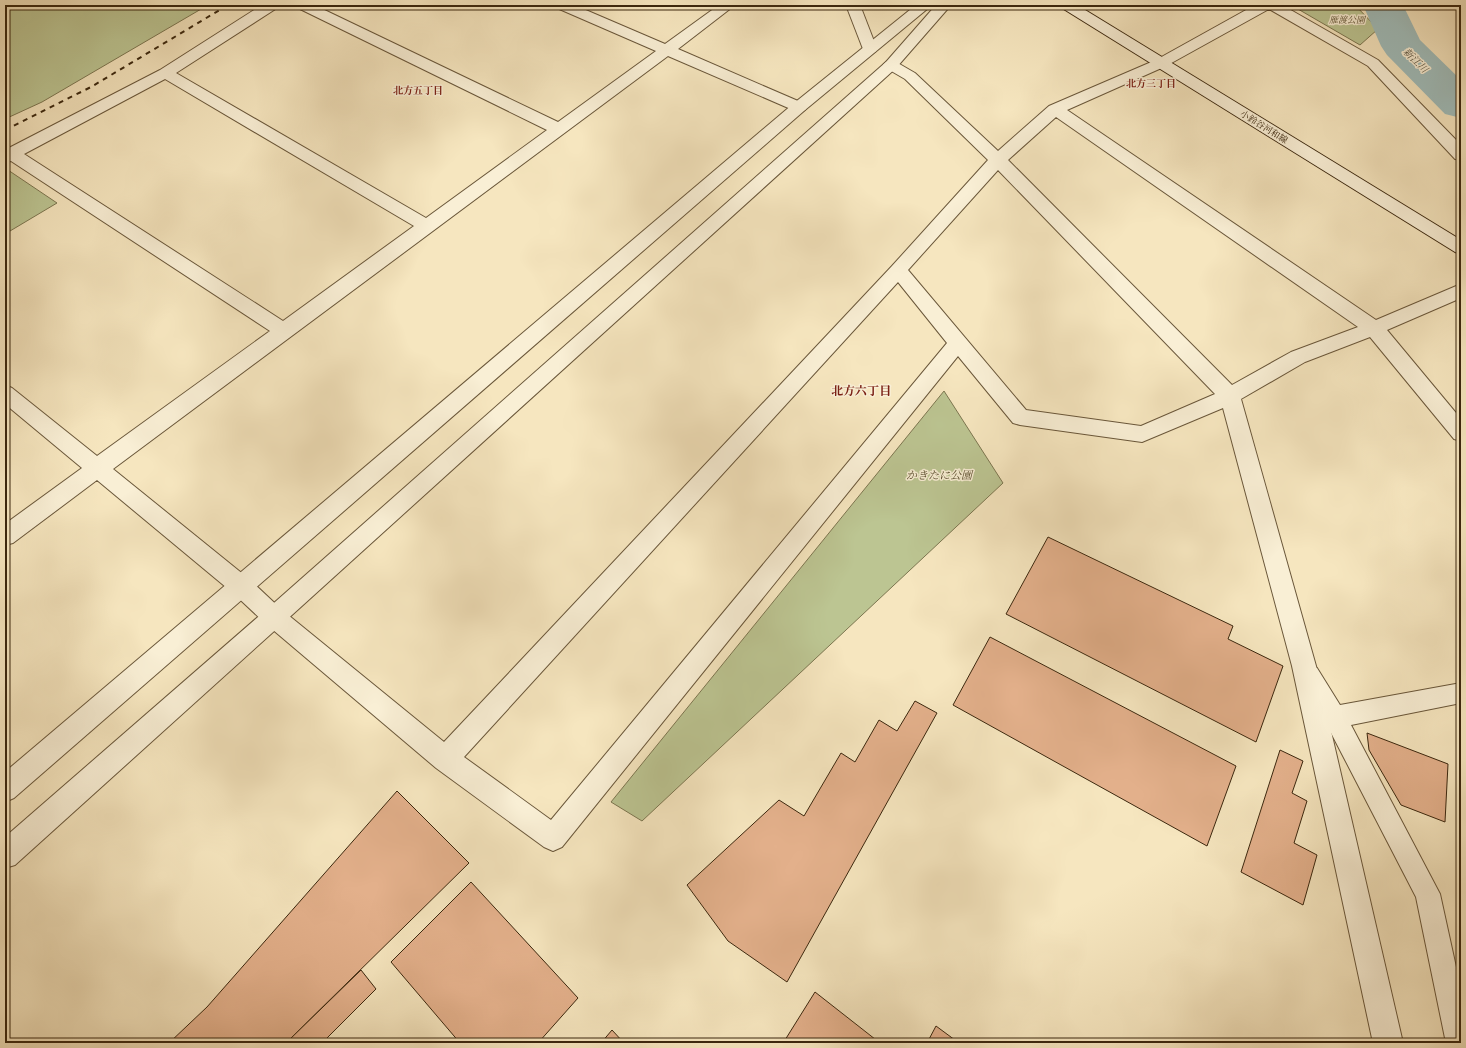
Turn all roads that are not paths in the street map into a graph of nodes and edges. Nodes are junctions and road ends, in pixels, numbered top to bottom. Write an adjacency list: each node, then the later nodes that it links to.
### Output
1 (272, 5): 15 (street)
2 (303, 5): 18 (street)
3 (562, 5): 12 (street)
4 (728, 5): 12 (street)
5 (853, 5): 11 (street)
6 (925, 5): 11 (street)
7 (944, 5): 14 (street)
8 (1067, 5): 13 (street, 小鈴谷河和線)
9 (1266, 5): 13 (street)
10 (1272, 5): 20 (street)
11 (870, 49): 16 (street)
12 (666, 51): 16 (street); 18 (street)
13 (1161, 63): 17 (street); 23 (street, 小鈴谷河和線)
14 (890, 65): 21 (street); 35 (street)
15 (165, 73): 19 (street); 22 (street)
16 (799, 107): 34 (street)
17 (1055, 109): 21 (street); 26 (street)
18 (559, 129): 22 (street)
19 (8, 155): 27 (street)
20 (1461, 155)
21 (998, 160): 24 (street); 30 (street)
22 (427, 226): 27 (street)
23 (1461, 248)
24 (898, 270): 28 (street); 39 (street)
25 (1461, 291): 26 (street)
26 (1374, 328): 30 (street); 31 (street)
27 (284, 331): 32 (street)
28 (958, 343): 30 (street); 39 (street)
29 (5, 393): 32 (street)
30 (1230, 396): 36 (street)
31 (1461, 433)
32 (96, 469): 33 (street); 34 (street)
33 (5, 536)
34 (241, 586): 35 (street); 40 (street)
35 (274, 618): 39 (street); 41 (street)
36 (1304, 666): 38 (lane); 42 (street)
37 (1461, 693): 38 (lane)
38 (1335, 717): 43 (lane)
39 (445, 759)
40 (5, 789)
41 (5, 855)
42 (1388, 1043)
43 (1459, 1043)

